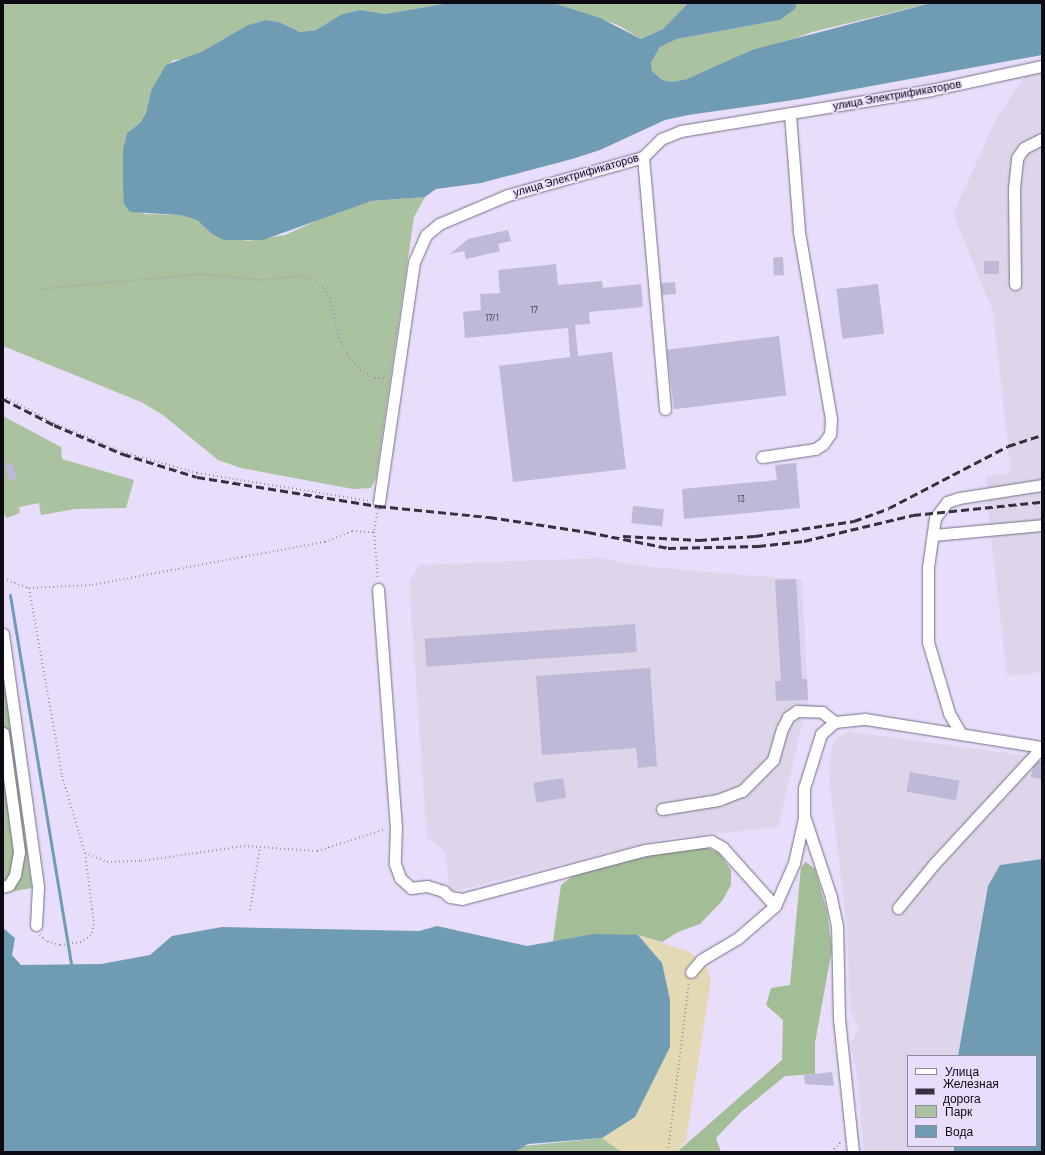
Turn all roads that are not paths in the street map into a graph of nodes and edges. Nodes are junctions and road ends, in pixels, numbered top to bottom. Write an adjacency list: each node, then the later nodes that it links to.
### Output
1 (1042, 66): 2 (street, улица Электрификаторов)
2 (790, 113): 4 (street, улица Электрификаторов); 7 (street)
3 (1042, 139): 5 (street)
4 (643, 157): 6 (street); 9 (street, улица Электрификаторов)
5 (1015, 284)
6 (665, 409)
7 (762, 457)
8 (1042, 485): 11 (street)
9 (379, 502)
10 (1042, 524): 11 (street)
11 (933, 535): 16 (street)
12 (378, 589): 21 (street)
13 (3, 634): 23 (street)
14 (836, 722): 16 (street); 18 (street); 19 (street)
15 (3, 733): 20 (street)
16 (961, 734): 17 (street)
17 (1042, 747): 22 (street)
18 (662, 809)
19 (804, 816): 21 (street); 25 (street)
20 (3, 887)
21 (775, 906): 24 (street)
22 (898, 908)
23 (36, 925)
24 (691, 972)
25 (853, 1152)

